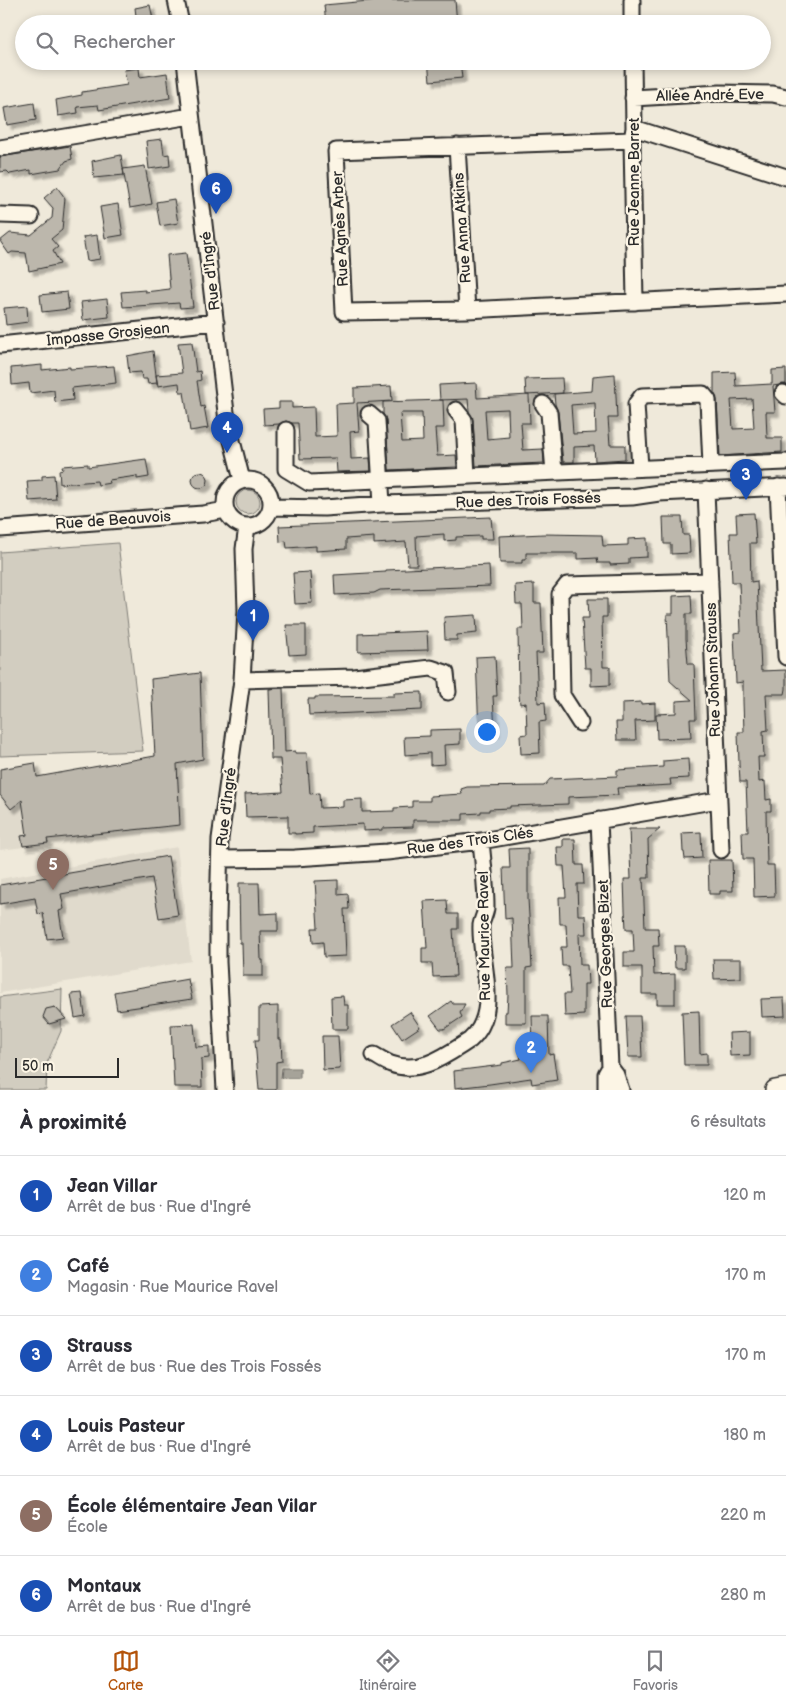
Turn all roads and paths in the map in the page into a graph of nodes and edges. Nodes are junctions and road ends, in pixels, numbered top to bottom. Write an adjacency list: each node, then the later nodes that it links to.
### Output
1 (176, 0): 3 (street)
2 (632, 0): 4 (street)
3 (179, 15)
4 (632, 15)
5 (186, 70): 9 (street, Rue d'Ingré)
6 (632, 70): 8 (street, Rue Jeanne Barret)
7 (786, 97): 8 (street, Allée André Eve)
8 (633, 98): 10 (street, Rue Jeanne Barret)
9 (191, 116): 12 (street); 19 (street, Rue d'Ingré)
10 (633, 134): 11 (street, Rue Agnès Arber); 13 (street, Rue Agnès Arber); 17 (street, Rue Jeanne Barret)
11 (457, 146): 18 (street, Rue Anna Atkins); 18 (street, Rue Agnès Arber)
12 (0, 148)
13 (786, 177)
14 (0, 215): 15 (street)
15 (31, 216)
16 (786, 294): 17 (street, Rue Agnès Arber)
17 (636, 302): 18 (street, Rue Agnès Arber)
18 (467, 310)
19 (216, 322): 20 (street, Impasse Grosjean); 30 (street, Rue d'Ingré)
20 (0, 345)
21 (542, 404): 28 (street)
22 (456, 410): 29 (street)
23 (369, 414): 31 (street)
24 (286, 430): 31 (street)
25 (786, 462): 26 (street)
26 (711, 465): 27 (street); 27 (street)
27 (640, 468): 28 (street)
28 (554, 472): 29 (street)
29 (467, 476): 31 (street)
30 (242, 480): 35 (street); 36 (street)
31 (382, 481): 34 (street)
32 (782, 487): 33 (street, Rue des Trois Fossés); 40 (street)
33 (706, 490): 34 (street, Rue des Trois Fossés); 39 (street, Rue Johann Strauss)
34 (382, 504): 35 (street, Rue des Trois Fossés)
35 (270, 507): 37 (street)
36 (226, 510): 37 (street); 38 (street, Rue de Beauvois)
37 (247, 526): 41 (street, Rue d'Ingré)
38 (0, 529)
39 (710, 581): 43 (street); 44 (street, Rue Johann Strauss)
40 (786, 657)
41 (242, 680): 42 (street); 48 (street, Rue d'Ingré)
42 (448, 692)
43 (580, 723)
44 (718, 800): 45 (street, Rue des Trois Clés); 47 (street, Rue Johann Strauss)
45 (599, 820): 46 (street, Rue des Trois Clés); 50 (street, Rue Georges Bizet)
46 (481, 841): 48 (street, Rue des Trois Clés); 49 (street, Rue Maurice Ravel)
47 (721, 850)
48 (220, 859): 52 (street, Rue d'Ingré)
49 (374, 1055)
50 (610, 1067): 53 (street, Rue Georges Bizet); 54 (street, Rue Georges Bizet)
51 (786, 1088): 55 (main road)
52 (225, 1090)
53 (606, 1090)
54 (621, 1090)
55 (775, 1090)

